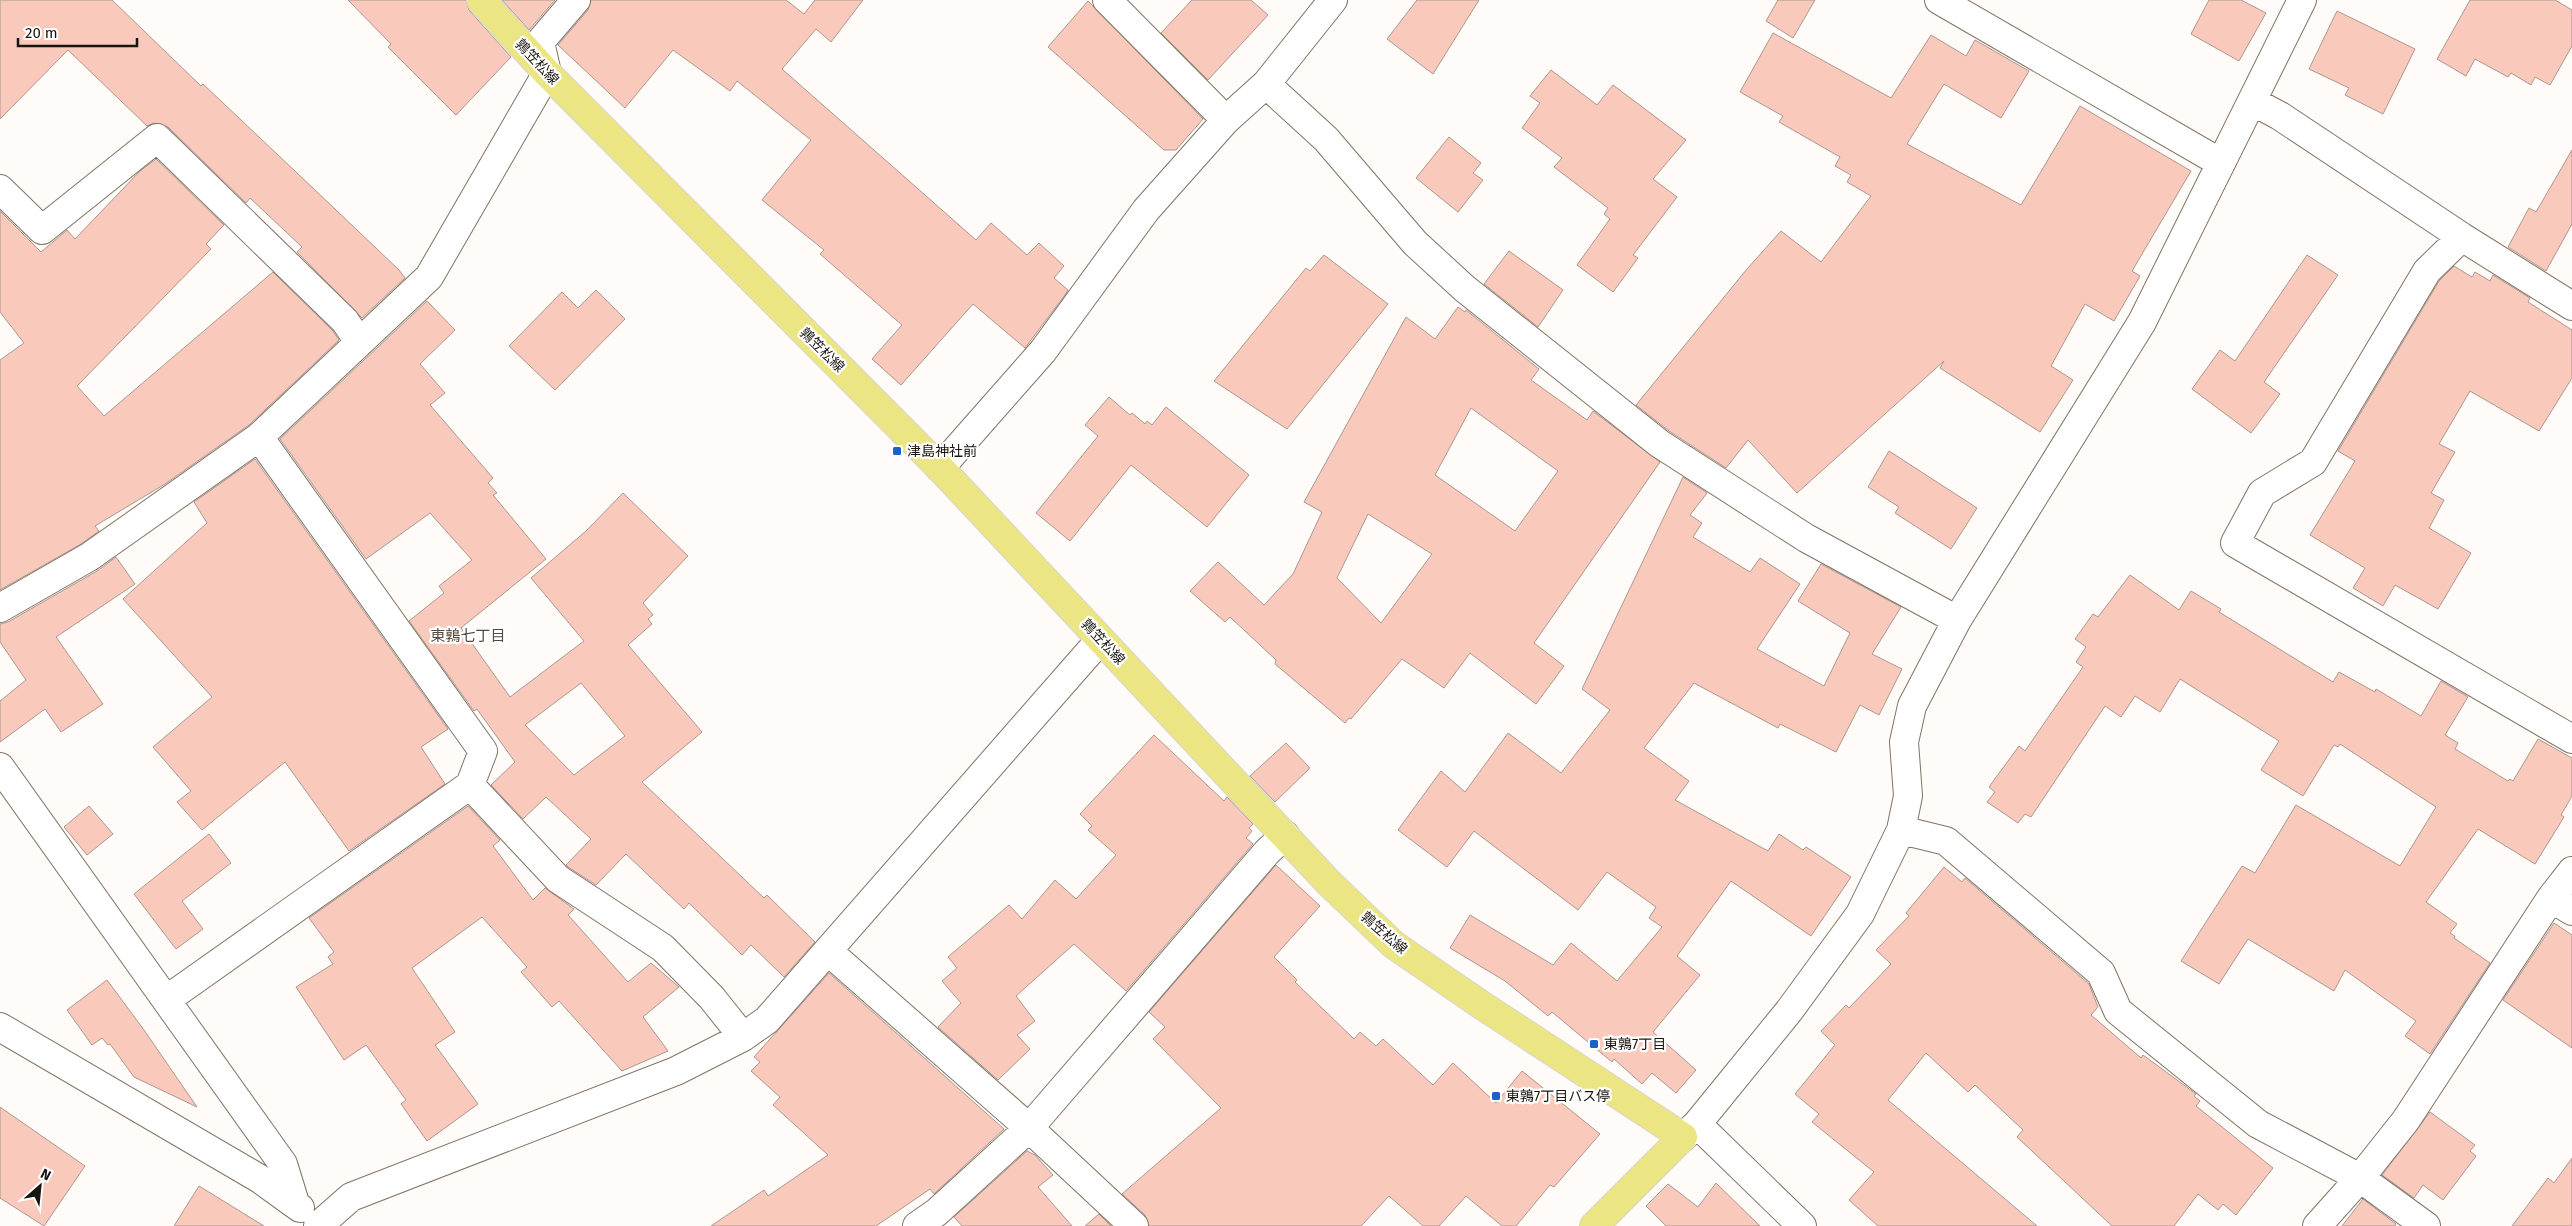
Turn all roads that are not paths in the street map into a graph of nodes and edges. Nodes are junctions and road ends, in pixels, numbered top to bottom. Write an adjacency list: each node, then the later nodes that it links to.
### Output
1 (481, 0): 7 (main road, 鶉笠松線)
2 (576, 0): 7 (street)
3 (1106, 0): 10 (street)
4 (1333, 0): 8 (street)
5 (1939, 0): 11 (street)
6 (2302, 0): 9 (street)
7 (547, 73): 15 (street); 17 (main road, 鶉笠松線)
8 (1266, 84): 10 (street); 19 (street)
9 (2252, 102): 11 (street); 13 (street)
10 (1226, 120): 17 (street)
11 (2222, 163): 19 (street)
12 (0, 189): 15 (street)
13 (2462, 237): 14 (street); 21 (street)
14 (2572, 306)
15 (359, 342): 16 (street)
16 (260, 437): 18 (street); 23 (street)
17 (940, 468): 20 (main road, 鶉笠松線)
18 (0, 608)
19 (1957, 620): 24 (street)
20 (1100, 640): 25 (main road, 鶉笠松線); 28 (street)
21 (2572, 739)
22 (0, 767): 29 (street)
23 (470, 785): 29 (street); 31 (street)
24 (1901, 830): 33 (street); 34 (street)
25 (1285, 835): 32 (street); 33 (main road, 鶉笠松線)
26 (2572, 871): 27 (street)
27 (2562, 905): 34 (street)
28 (828, 952): 31 (street); 32 (street)
29 (166, 1000): 35 (street)
30 (0, 1027): 35 (street)
31 (743, 1037): 36 (street)
32 (1029, 1128): 37 (street); 38 (street)
33 (1690, 1131): 39 (main road); 40 (street)
34 (2360, 1178): 41 (street); 42 (street)
35 (295, 1203): 36 (street)
36 (318, 1226)
37 (917, 1226)
38 (1134, 1226)
39 (1594, 1226)
40 (1802, 1226)
41 (2317, 1226)
42 (2426, 1226)

